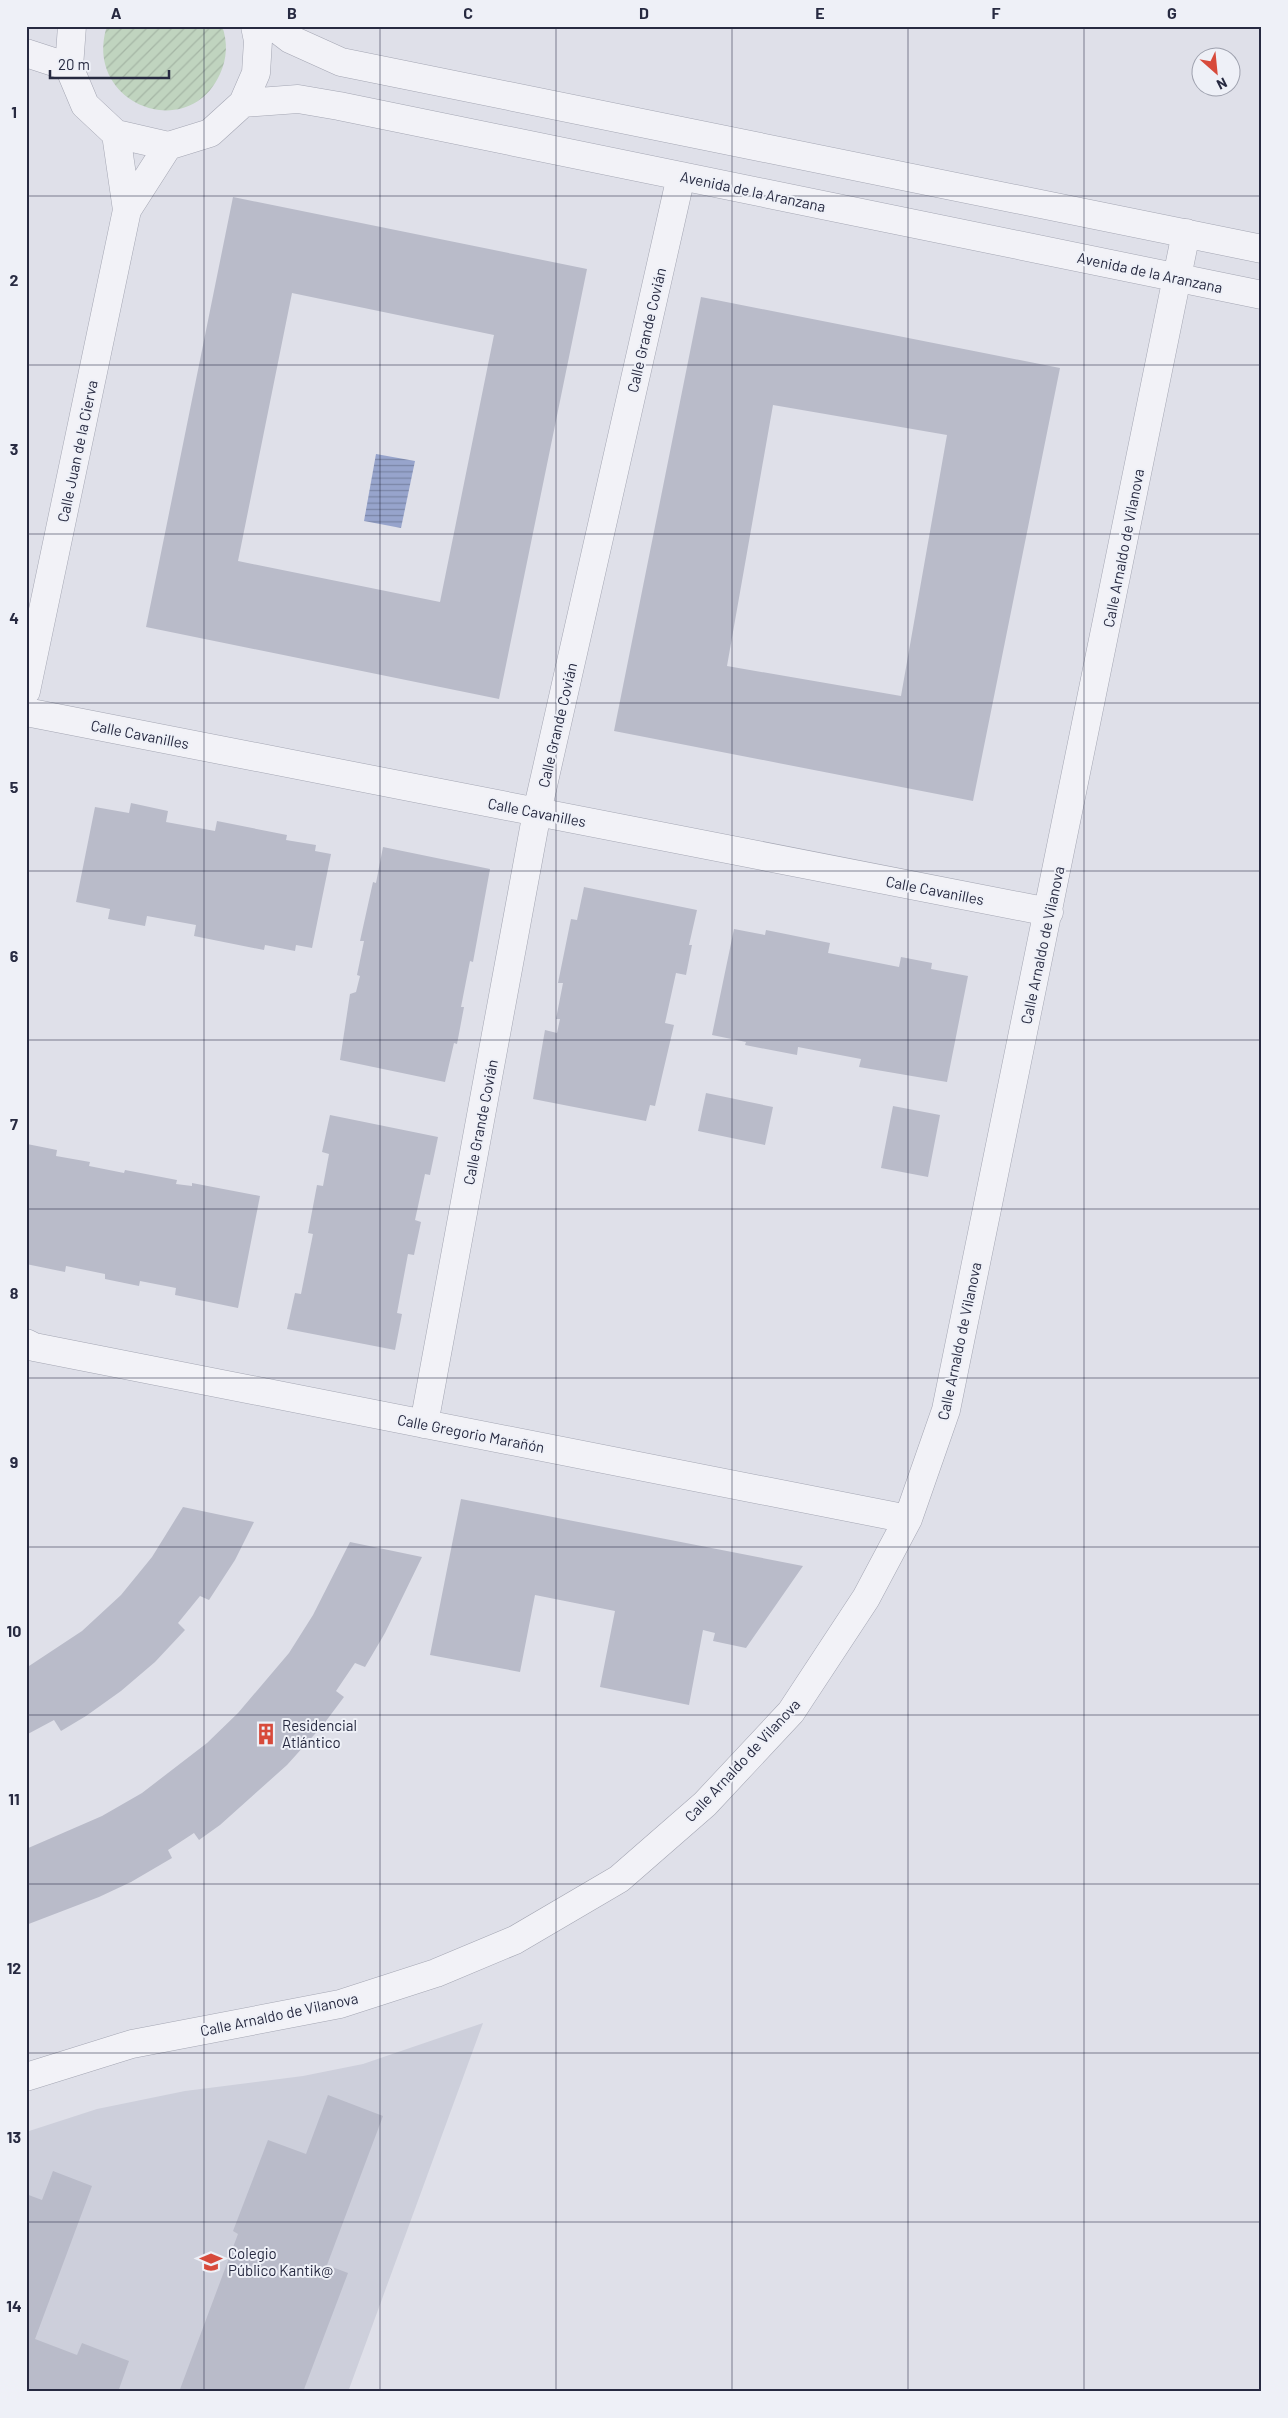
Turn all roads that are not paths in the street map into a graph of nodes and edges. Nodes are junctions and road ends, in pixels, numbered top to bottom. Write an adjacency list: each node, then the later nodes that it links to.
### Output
1 (72, 26): 5 (street)
2 (254, 26): 6 (street)
3 (273, 26): 11 (street)
4 (26, 53): 5 (street)
5 (69, 67): 7 (street)
6 (243, 103): 8 (street); 9 (street, Avenida de la Aranzana)
7 (116, 134): 8 (street); 10 (street, Calle Juan de la Cierva)
8 (168, 146): 10 (street, Calle Juan de la Cierva)
9 (681, 176): 13 (street, Avenida de la Aranzana); 17 (street, Calle Grande Covián)
10 (127, 210): 15 (street, Calle Juan de la Cierva)
11 (1186, 233): 12 (street); 13 (street, Calle Arnaldo de Vilanova)
12 (1262, 249)
13 (1177, 278): 14 (street, Avenida de la Aranzana); 18 (street, Calle Arnaldo de Vilanova)
14 (1262, 295)
15 (26, 691)
16 (26, 712): 17 (street, Calle Cavanilles)
17 (537, 812): 18 (street, Calle Cavanilles); 20 (street, Calle Grande Covián)
18 (1049, 912): 21 (street, Calle Arnaldo de Vilanova)
19 (29, 1347): 20 (street, Calle Gregorio Marañón)
20 (424, 1424): 21 (street, Calle Gregorio Marañón)
21 (908, 1519): 22 (street, Calle Arnaldo de Vilanova)
22 (26, 2077)

